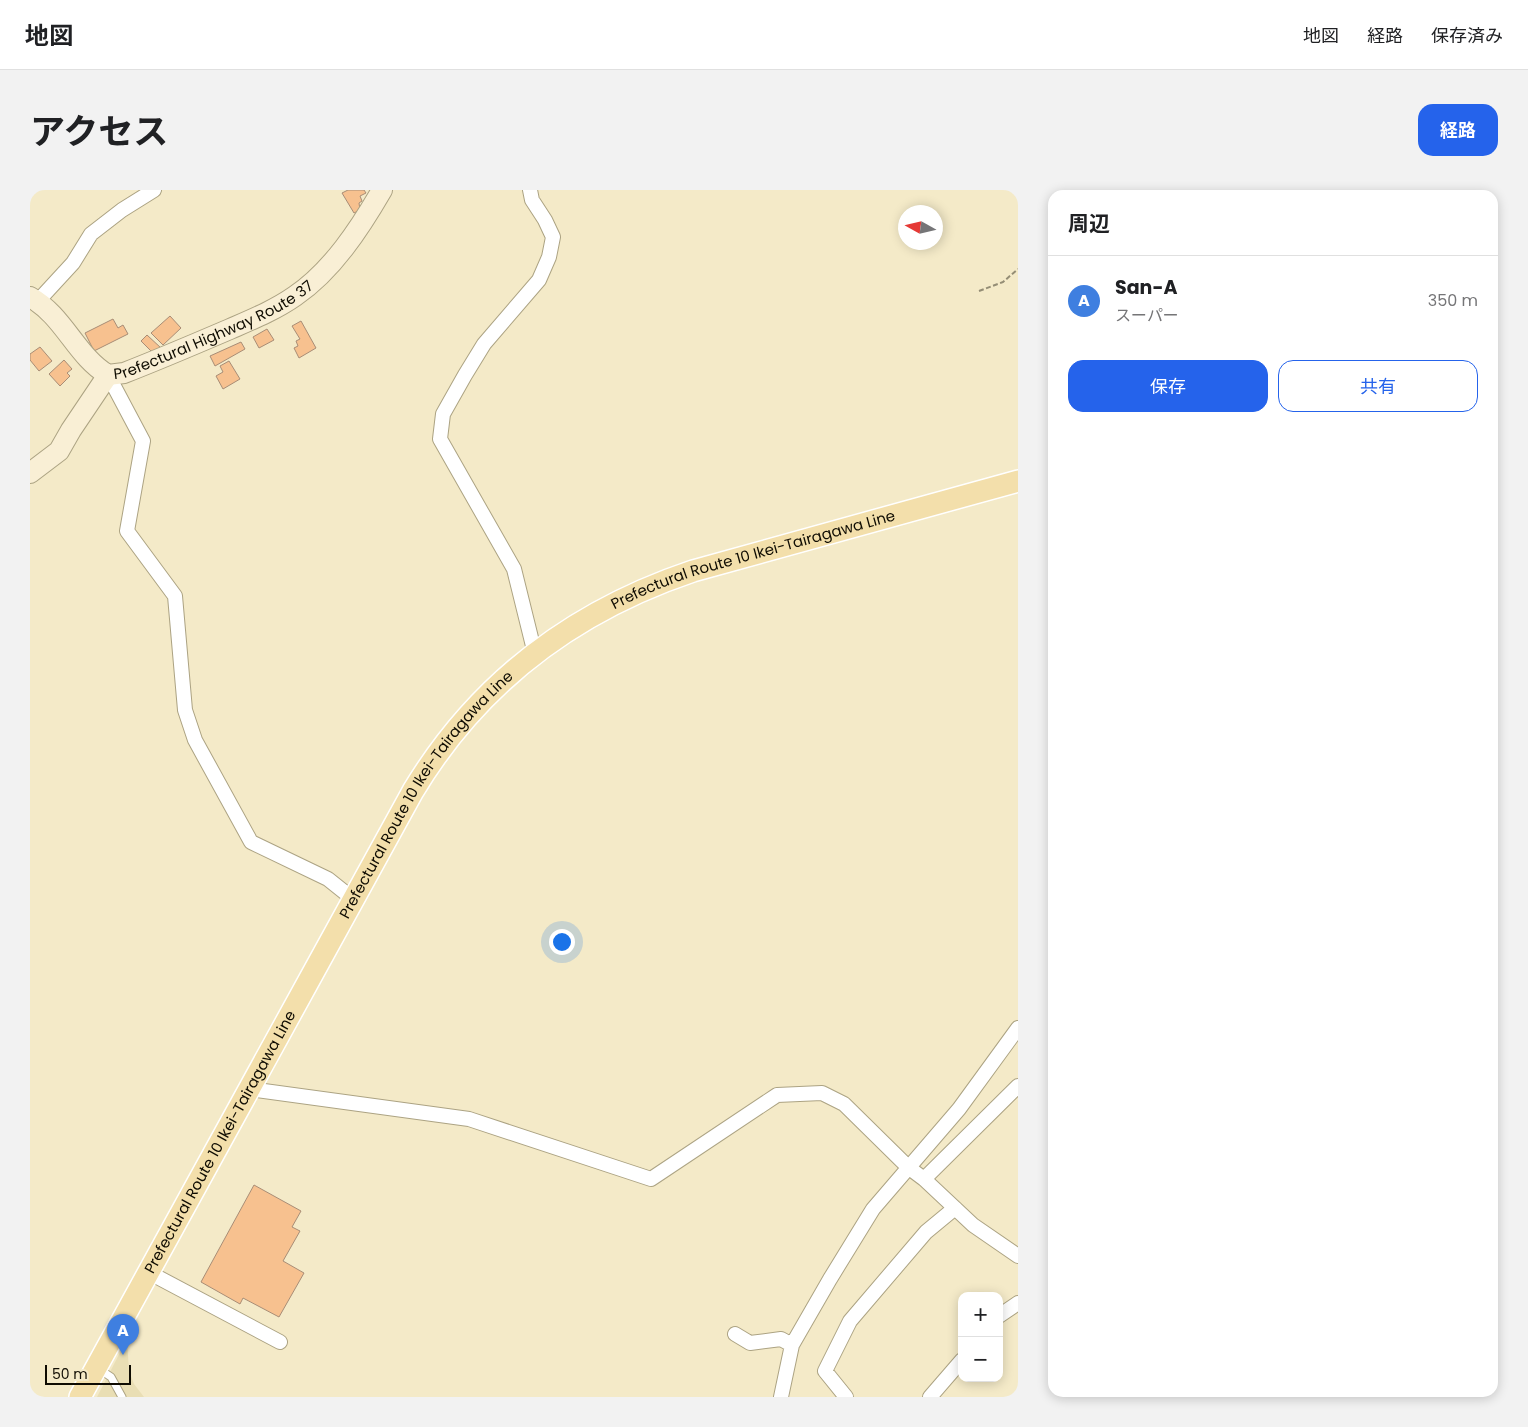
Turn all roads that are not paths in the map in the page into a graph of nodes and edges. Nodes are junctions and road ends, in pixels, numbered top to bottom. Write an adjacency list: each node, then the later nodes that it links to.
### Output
1 (154, 190): 4 (street)
2 (382, 190): 5 (main road, Prefectural Highway Route 37)
3 (530, 190): 8 (street)
4 (34, 299): 5 (main road, Prefectural Highway Route 37)
5 (108, 376): 6 (main road); 9 (street)
6 (30, 474)
7 (1018, 481): 8 (main road, Prefectural Route 10 Ikei-Tairagawa Line)
8 (535, 654): 9 (main road, Prefectural Route 10 Ikei-Tairagawa Line)
9 (353, 898): 12 (main road, Prefectural Route 10 Ikei-Tairagawa Line)
10 (1018, 1028): 13 (street)
11 (1018, 1086): 14 (street)
12 (249, 1089): 13 (street); 17 (main road, Prefectural Route 10 Ikei-Tairagawa Line)
13 (908, 1167): 14 (street); 22 (street)
14 (924, 1179): 15 (street)
15 (955, 1208): 16 (street); 28 (street)
16 (1018, 1256)
17 (148, 1272): 21 (street); 24 (main road, Prefectural Route 10 Ikei-Tairagawa Line)
18 (1018, 1303): 19 (street)
19 (1003, 1313)
20 (735, 1334): 22 (street)
21 (280, 1342)
22 (792, 1345): 27 (street)
23 (958, 1365): 29 (street)
24 (96, 1368): 25 (main road, Prefectural Route 10 Ikei-Tairagawa Line); 26 (lane)
25 (80, 1397)
26 (122, 1397)
27 (781, 1397)
28 (846, 1397)
29 (930, 1397)

